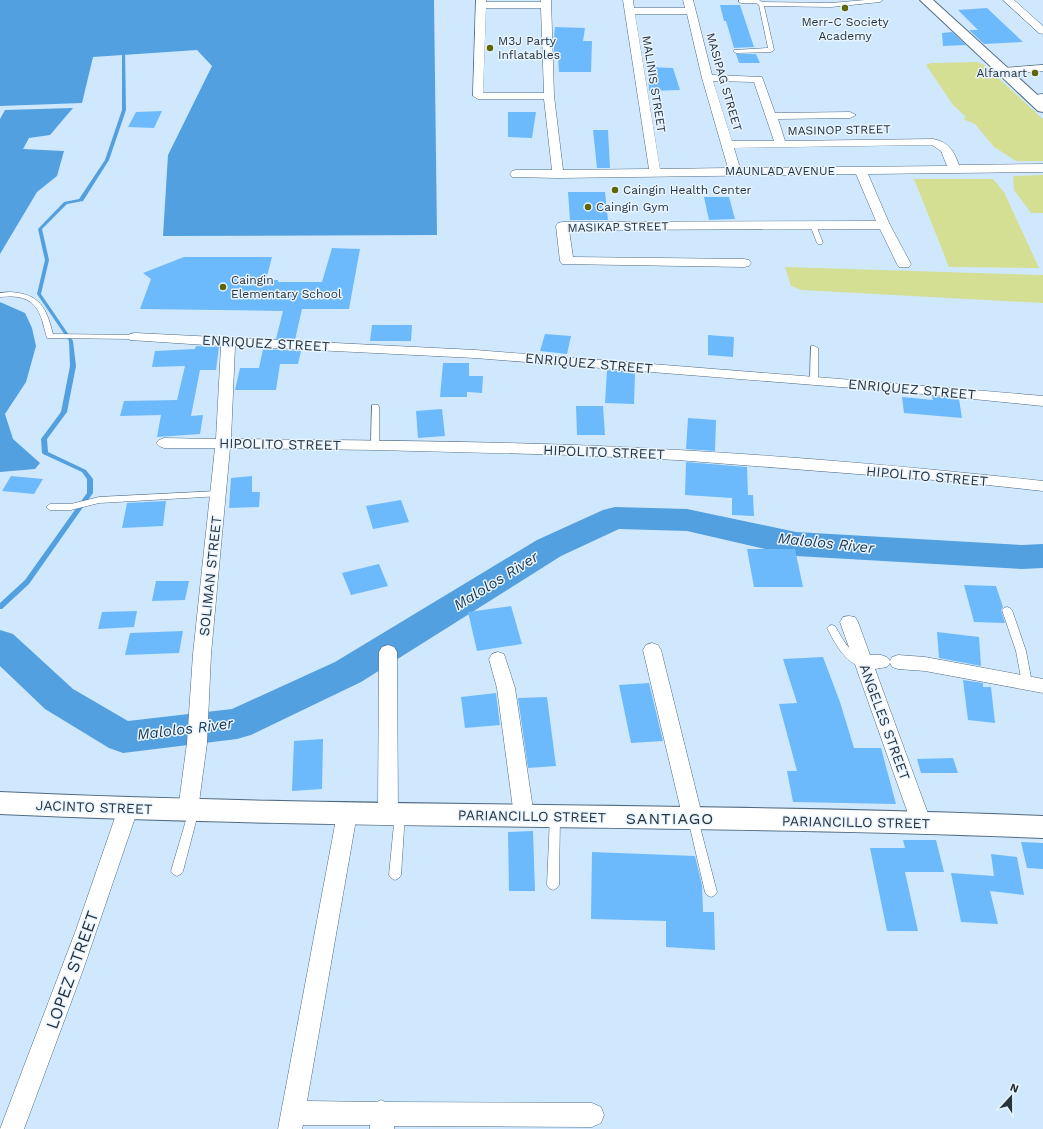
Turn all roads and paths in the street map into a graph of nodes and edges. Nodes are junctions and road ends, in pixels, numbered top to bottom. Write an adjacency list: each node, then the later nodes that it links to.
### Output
1 (628, 0): 10 (street, MALINIS STREET)
2 (880, 0): 8 (lane)
3 (926, 0): 14 (main road)
4 (1008, 0): 11 (street)
5 (741, 2): 8 (lane)
6 (481, 3): 7 (street); 16 (street)
7 (546, 3): 16 (street)
8 (761, 4): 12 (lane)
9 (689, 5): 10 (street); 15 (street, MASIPAG STREET)
10 (630, 11): 27 (street, MALINIS STREET)
11 (1043, 31)
12 (736, 51)
13 (1043, 68): 14 (street)
14 (1003, 71): 17 (main road)
15 (708, 78): 20 (street, MASINOP STREET); 22 (street, MASIPAG STREET)
16 (550, 96): 29 (street)
17 (1038, 98): 18 (main road)
18 (1043, 108)
19 (850, 115): 20 (street)
20 (771, 116): 21 (street, MASINOP STREET)
21 (781, 144): 22 (street); 23 (street, MASINOP STREET)
22 (728, 145): 25 (street, MASIPAG STREET)
23 (954, 168): 24 (street, MAUNLAD AVENUE); 26 (street, MAUNLAD AVENUE)
24 (1043, 168)
25 (735, 171): 26 (street, MAUNLAD AVENUE); 27 (street, MAUNLAD AVENUE)
26 (861, 171): 31 (street)
27 (655, 172): 29 (street, MAUNLAD AVENUE)
28 (516, 174): 29 (street, MAUNLAD AVENUE)
29 (558, 174)
30 (813, 225): 31 (street, MASIKAP STREET); 32 (lane); 33 (street, MASIKAP STREET)
31 (884, 225): 34 (street)
32 (820, 243)
33 (744, 263)
34 (904, 264)
35 (0, 295): 36 (lane)
36 (135, 337): 37 (street, ENRIQUEZ STREET)
37 (228, 341): 39 (street, ENRIQUEZ STREET); 43 (street, SOLIMAN STREET)
38 (814, 348): 39 (lane)
39 (814, 381): 40 (street, ENRIQUEZ STREET)
40 (1043, 401)
41 (375, 407): 44 (lane)
42 (164, 443): 43 (street, HIPOLITO STREET)
43 (223, 443): 44 (street, HIPOLITO STREET); 46 (street, SOLIMAN STREET)
44 (375, 445): 45 (street, HIPOLITO STREET)
45 (1043, 486)
46 (218, 494): 47 (lane); 57 (street, SOLIMAN STREET)
47 (50, 507)
48 (1008, 610): 54 (lane)
49 (840, 625): 53 (street, ANGELES STREET)
50 (652, 650): 62 (street)
51 (388, 652): 59 (street)
52 (498, 659): 60 (street)
53 (881, 662): 54 (street); 63 (street, ANGELES STREET)
54 (1035, 684)
55 (0, 803): 56 (main road, JACINTO STREET)
56 (128, 809): 57 (main road, JACINTO STREET); 72 (street, LOPEZ STREET)
57 (191, 810): 58 (main road, PARIANCILLO STREET); 65 (lane)
58 (347, 814): 59 (main road, PARIANCILLO STREET); 70 (street)
59 (394, 814): 60 (main road, PARIANCILLO STREET); 66 (lane)
60 (524, 816): 61 (main road, PARIANCILLO STREET)
61 (555, 816): 62 (main road, PARIANCILLO STREET); 67 (lane)
62 (693, 820): 63 (main road, PARIANCILLO STREET); 68 (lane)
63 (921, 822): 64 (main road, PARIANCILLO STREET)
64 (1043, 827)
65 (177, 871)
66 (395, 876)
67 (553, 885)
68 (712, 892)
69 (592, 1115): 71 (street)
70 (292, 1121): 71 (street)
71 (382, 1121)
72 (12, 1129)

